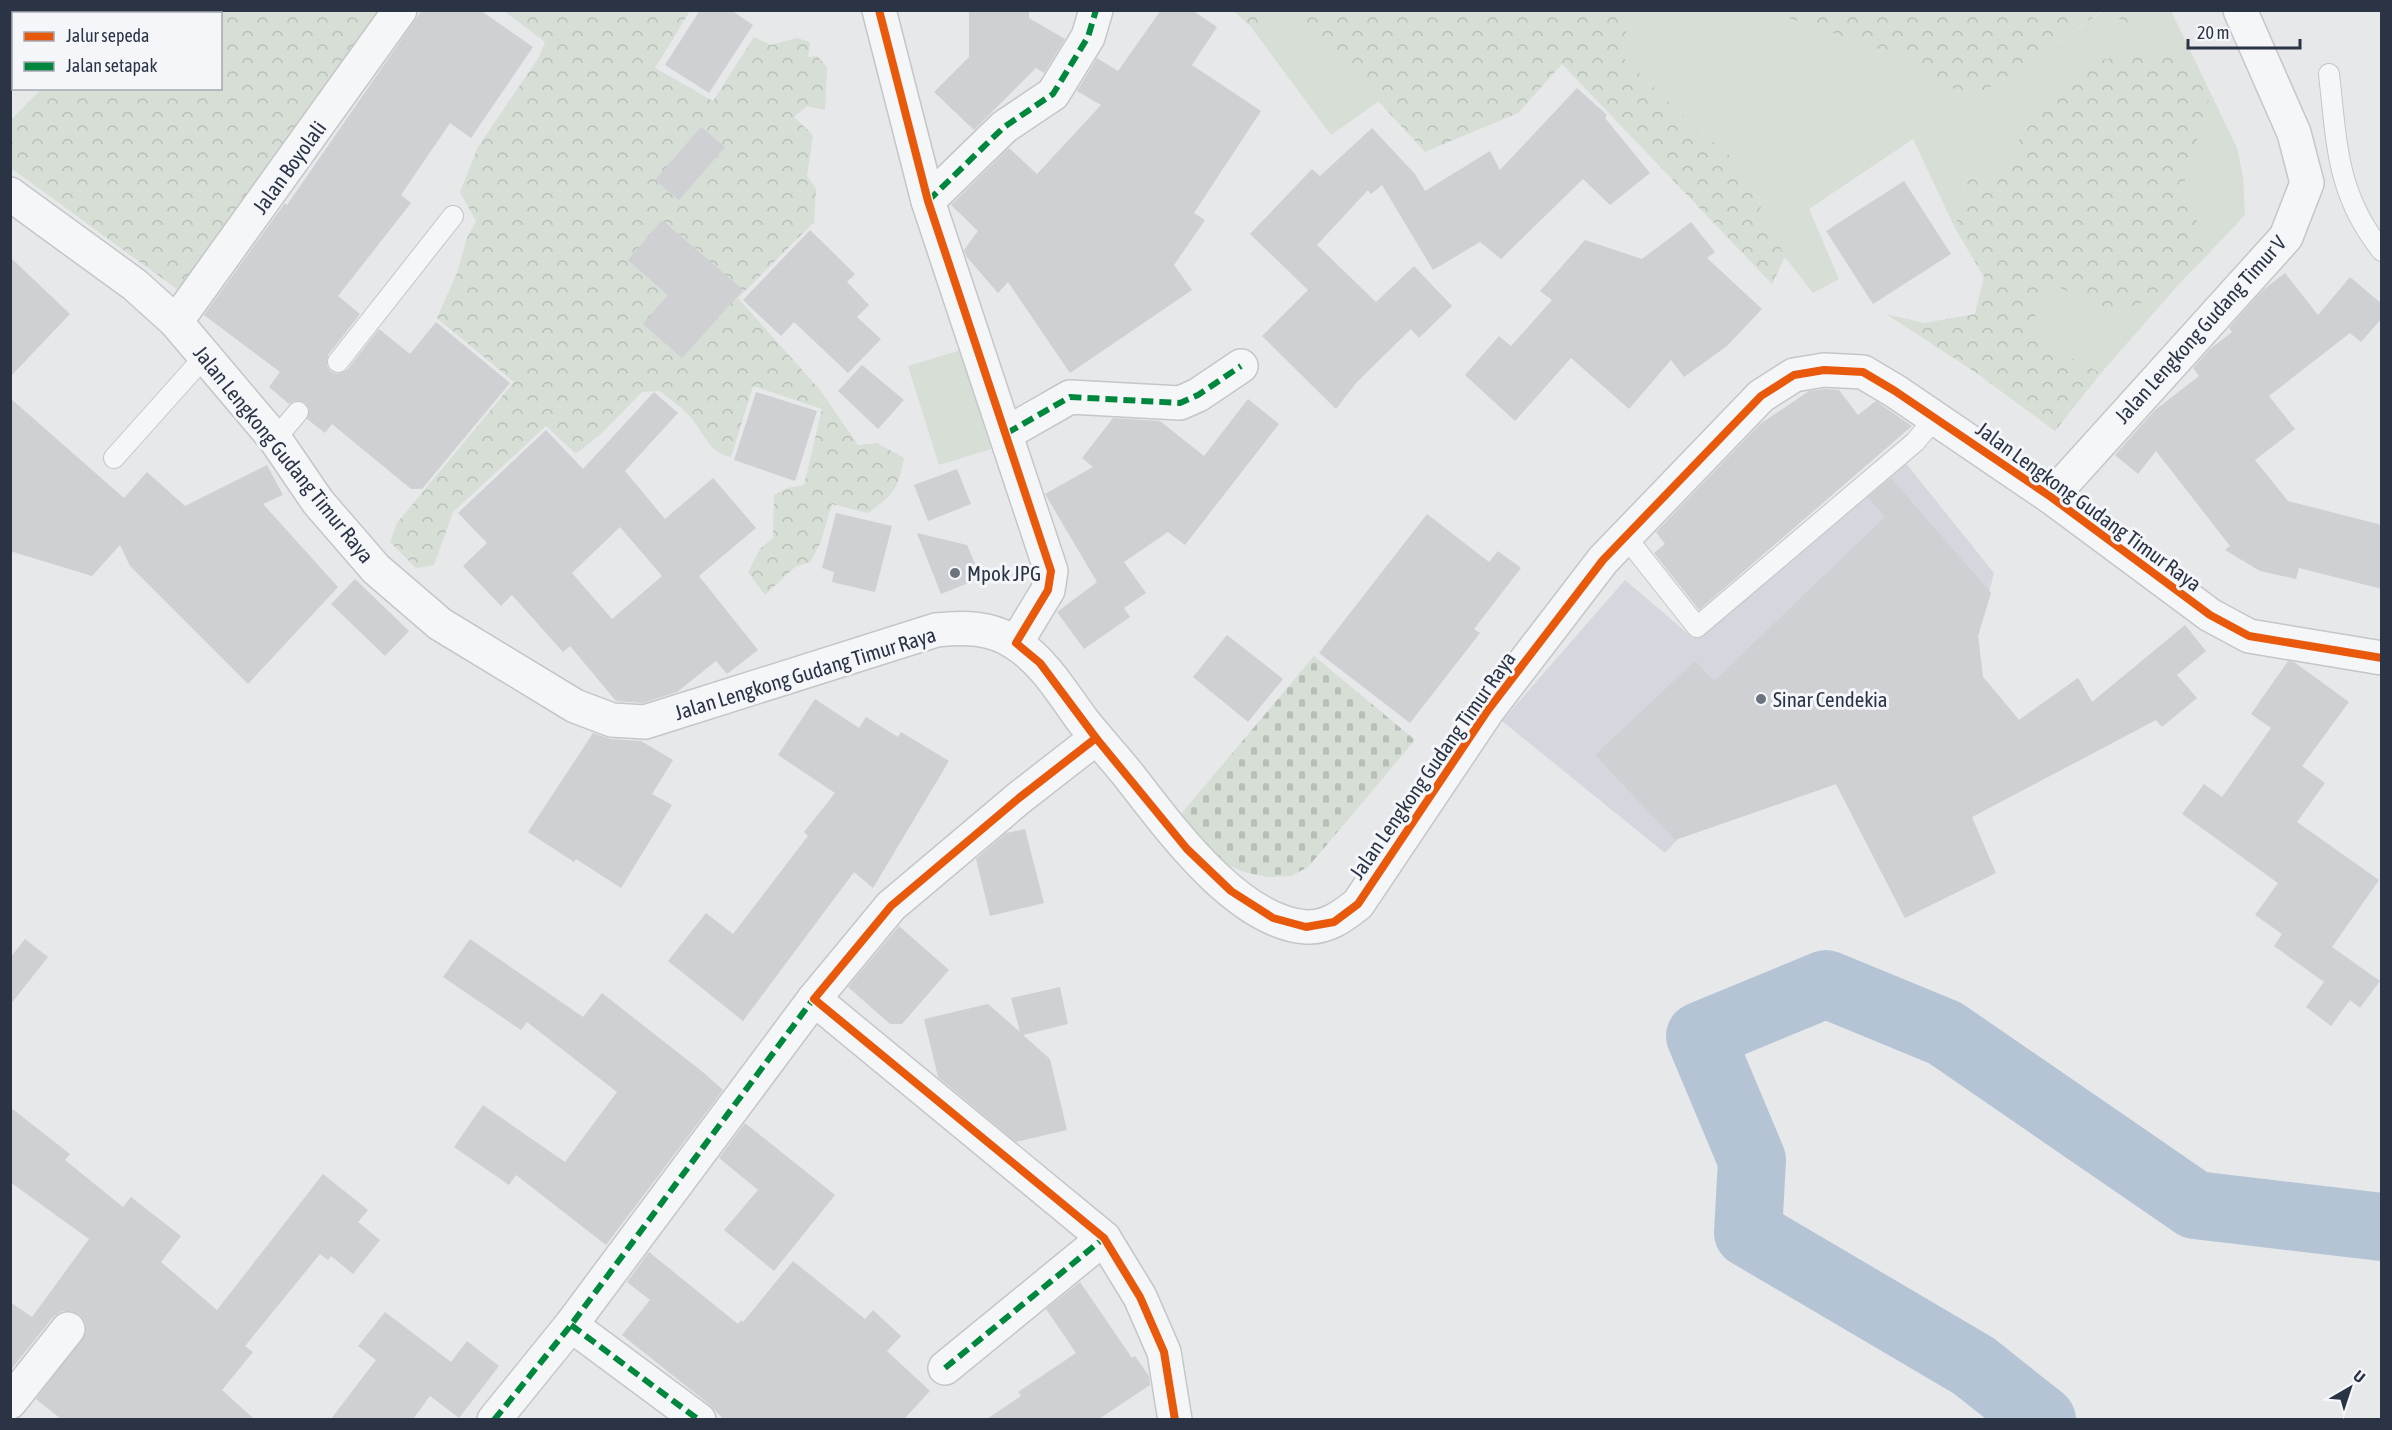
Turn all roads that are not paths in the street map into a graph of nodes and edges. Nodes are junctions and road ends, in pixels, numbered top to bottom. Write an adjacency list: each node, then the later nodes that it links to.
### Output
1 (400, 10): 10 (street, Jalan Boyolali)
2 (879, 10): 7 (street)
3 (1096, 10): 7 (street)
4 (2240, 10): 19 (street, Jalan Lengkong Gudang Timur V)
5 (2329, 74): 9 (lane)
6 (10, 194): 10 (street, Jalan Lengkong Gudang Timur Raya)
7 (928, 201): 16 (street)
8 (453, 216): 12 (lane)
9 (2382, 251)
10 (176, 322): 11 (street, Jalan Lengkong Gudang Timur Raya)
11 (206, 355): 17 (street, Jalan Lengkong Gudang Timur Raya); 18 (lane)
12 (338, 362)
13 (1241, 366): 16 (street)
14 (298, 412): 17 (lane)
15 (1935, 418): 19 (street, Jalan Lengkong Gudang Timur Raya); 20 (street, Jalan Lengkong Gudang Timur Raya); 20 (lane)
16 (1007, 433): 21 (street)
17 (275, 439): 21 (street, Jalan Lengkong Gudang Timur Raya)
18 (114, 458)
19 (2051, 498): 22 (street, Jalan Lengkong Gudang Timur Raya)
20 (1625, 536): 23 (street, Jalan Lengkong Gudang Timur Raya)
21 (1016, 643): 23 (street, Jalan Lengkong Gudang Timur Raya)
22 (2382, 658)
23 (1096, 738): 24 (street)
24 (814, 999): 25 (street); 26 (street)
25 (1104, 1238): 28 (street); 32 (street)
26 (571, 1325): 30 (street); 31 (street)
27 (68, 1329): 29 (street)
28 (945, 1368)
29 (10, 1402)
30 (494, 1419)
31 (699, 1419)
32 (1175, 1419)

